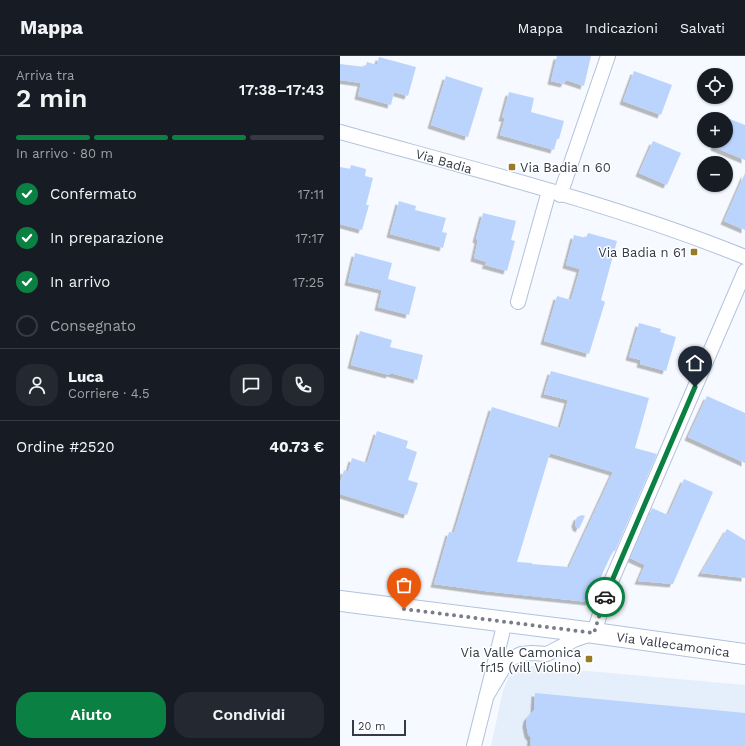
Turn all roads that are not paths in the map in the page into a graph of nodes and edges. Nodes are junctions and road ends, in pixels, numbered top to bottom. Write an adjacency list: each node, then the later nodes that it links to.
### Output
1 (608, 56): 3 (street)
2 (340, 132): 3 (street, Via Badia)
3 (554, 193): 4 (street, Via Badia); 6 (street)
4 (745, 257)
5 (745, 271): 9 (street)
6 (518, 302)
7 (340, 601): 8 (main road, Via Vallecamonica)
8 (505, 622): 9 (main road, Via Vallecamonica); 11 (street)
9 (594, 633): 10 (main road, Via Vallecamonica); 11 (street)
10 (745, 654)
11 (486, 697): 12 (street)
12 (474, 746)

